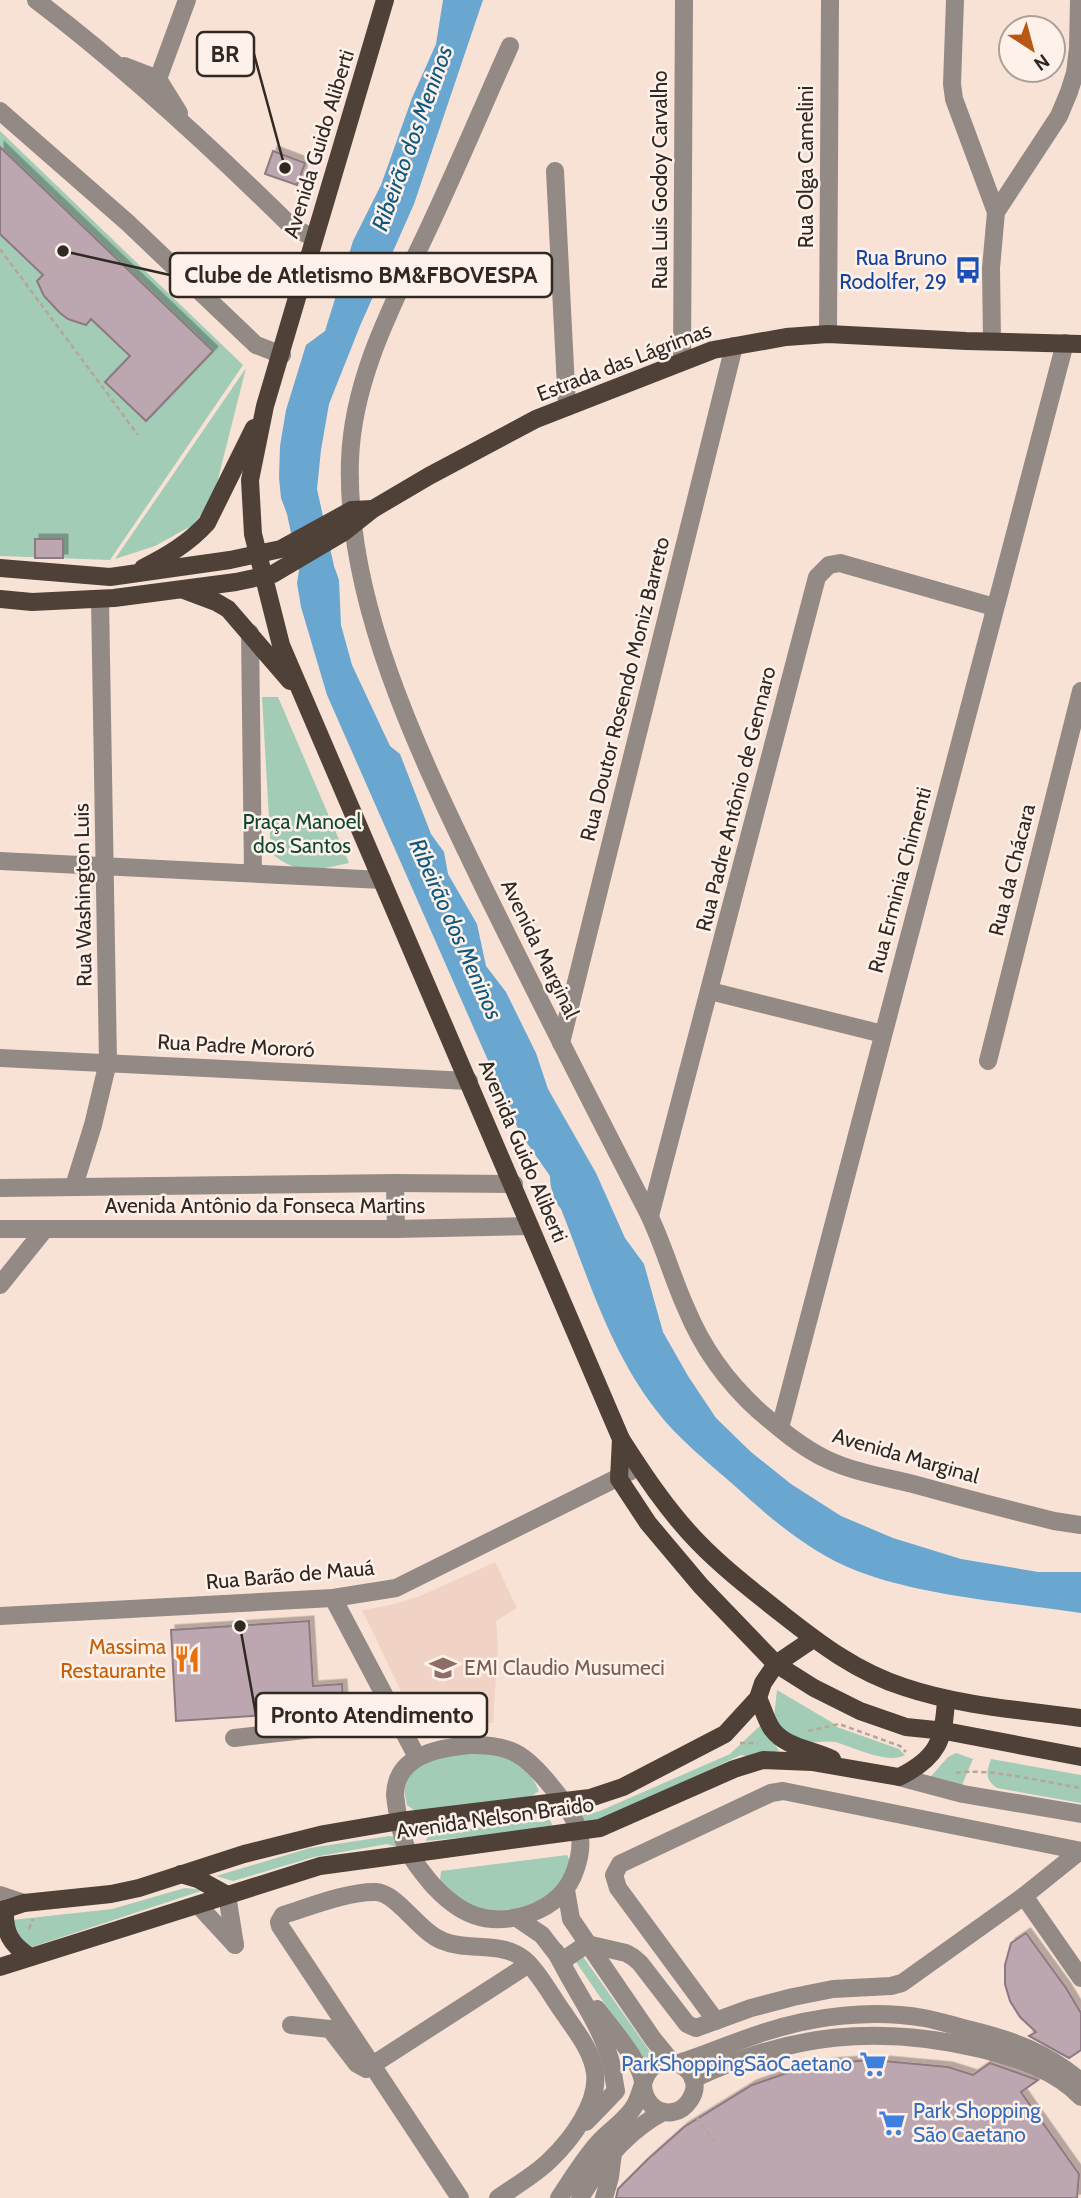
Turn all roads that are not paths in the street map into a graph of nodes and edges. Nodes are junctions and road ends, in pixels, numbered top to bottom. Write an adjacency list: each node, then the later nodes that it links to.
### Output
1 (36, 0): 9 (street)
2 (187, 0): 10 (street)
3 (385, 0): 15 (main road, Avenida Guido Aliberti)
4 (684, 0): 21 (street, Rua Luis Godoy Carvalho)
5 (830, 0): 16 (street, Rua Olga Camelini)
6 (955, 0): 14 (street)
7 (1079, 0): 14 (street)
8 (510, 46): 24 (street, Avenida Marginal)
9 (117, 64): 10 (street); 12 (street)
10 (158, 79): 12 (street)
11 (0, 111): 20 (street)
12 (185, 127): 15 (street)
13 (555, 171): 23 (street)
14 (996, 212): 17 (street)
15 (314, 238): 20 (main road, Avenida Guido Aliberti)
16 (828, 334): 17 (main road, Estrada das Lágrimas); 19 (main road, Estrada das Lágrimas)
17 (992, 341): 18 (main road, Estrada das Lágrimas)
18 (1073, 343): 32 (street, Rua Erminia Chimenti)
19 (734, 346): 21 (main road, Estrada das Lágrimas); 42 (street, Rua Doutor Rosendo Moniz Barreto)
20 (282, 355): 22 (main road, Avenida Guido Aliberti)
21 (682, 360): 23 (main road, Estrada das Lágrimas)
22 (265, 406): 25 (main road, Avenida Guido Aliberti); 27 (main road)
23 (567, 407): 24 (main road, Estrada das Lágrimas)
24 (347, 521): 25 (main road, Estrada das Lágrimas); 28 (main road, Estrada das Lágrimas); 42 (street, Avenida Marginal)
25 (257, 555): 27 (main road, Estrada das Lágrimas); 28 (main road, Avenida Guido Aliberti)
26 (0, 568): 27 (main road, Estrada das Lágrimas)
27 (129, 575)
28 (262, 577): 29 (main road, Estrada das Lágrimas); 35 (main road, Avenida Guido Aliberti)
29 (180, 589): 31 (main road, Estrada das Lágrimas); 33 (main road)
30 (0, 598): 31 (main road, Estrada das Lágrimas)
31 (100, 599): 37 (street, Rua Washington Luis)
32 (994, 607): 40 (street, Rua Padre Antônio de Gennaro); 41 (street, Rua Erminia Chimenti)
33 (250, 633): 35 (main road); 38 (street)
34 (1081, 691): 44 (street, Rua da Chácara)
35 (303, 696): 39 (main road, Avenida Guido Aliberti)
36 (0, 861): 37 (street)
37 (105, 868): 38 (street); 45 (street, Rua Washington Luis)
38 (253, 873): 39 (street)
39 (382, 880): 46 (main road, Avenida Guido Aliberti)
40 (710, 991): 41 (street); 51 (street, Rua Padre Antônio de Gennaro)
41 (883, 1034): 57 (street, Rua Erminia Chimenti)
42 (561, 1043): 51 (street, Avenida Marginal)
43 (0, 1058): 45 (street, Rua Padre Mororó)
44 (988, 1060)
45 (108, 1062): 46 (street, Rua Padre Mororó); 49 (street, Rua Washington Luis)
46 (469, 1082): 48 (main road, Avenida Guido Aliberti)
47 (395, 1183): 48 (street, Avenida Antônio da Fonseca Martins); 49 (street, Avenida Antônio da Fonseca Martins); 55 (street)
48 (513, 1184): 52 (main road, Avenida Guido Aliberti)
49 (74, 1186): 50 (street, Avenida Antônio da Fonseca Martins)
50 (0, 1188)
51 (650, 1216): 57 (street, Avenida Marginal)
52 (530, 1226): 55 (street, Avenida Antônio da Fonseca Martins); 58 (main road, Avenida Guido Aliberti)
53 (0, 1229): 54 (street, Avenida Antônio da Fonseca Martins)
54 (45, 1229): 55 (street, Avenida Antônio da Fonseca Martins); 56 (street)
55 (396, 1229)
56 (0, 1285)
57 (780, 1428): 61 (street, Avenida Marginal)
58 (621, 1440): 59 (main road, Avenida Guido Aliberti); 60 (main road, Avenida Guido Aliberti)
59 (639, 1467): 60 (street, Rua Barão de Mauá); 64 (main road, Avenida Guido Aliberti)
60 (619, 1479): 62 (street, Rua Barão de Mauá); 65 (main road)
61 (1081, 1525)
62 (333, 1598): 63 (street, Rua Barão de Mauá); 69 (street)
63 (0, 1616)
64 (813, 1639): 65 (main road, Avenida Nelson Braido); 67 (main road, Avenida Guido Aliberti)
65 (776, 1664): 66 (main road, Avenida Nelson Braido); 70 (main road)
66 (758, 1698): 74 (main road); 76 (main road, Avenida Nelson Braido)
67 (946, 1699): 68 (main road, Avenida Guido Aliberti); 70 (main road)
68 (1081, 1718)
69 (396, 1720): 71 (street); 72 (street)
70 (945, 1731): 73 (main road); 75 (main road)
71 (234, 1738)
72 (417, 1757): 76 (street); 78 (street)
73 (1081, 1757)
74 (847, 1767): 75 (main road, Avenida Nelson Braido); 79 (main road, Avenida Nelson Braido)
75 (899, 1777): 77 (street)
76 (564, 1802): 78 (main road, Avenida Nelson Braido); 79 (street)
77 (1081, 1814)
78 (400, 1821): 81 (street); 82 (main road, Avenida Nelson Braido)
79 (579, 1832): 81 (main road, Avenida Nelson Braido); 83 (street)
80 (1081, 1851): 85 (street); 90 (street)
81 (409, 1854): 84 (main road, Avenida Nelson Braido); 88 (street)
82 (181, 1874): 84 (main road); 86 (main road, Avenida Nelson Braido)
83 (566, 1890): 88 (street); 89 (street)
84 (227, 1895): 87 (main road, Avenida Nelson Braido); 87 (street)
85 (1024, 1896): 96 (street); 97 (street)
86 (2, 1905): 91 (main road)
87 (199, 1906): 91 (main road, Avenida Nelson Braido)
88 (517, 1918): 92 (street)
89 (587, 1944): 92 (street); 93 (street); 100 (street)
90 (661, 1947): 93 (street); 97 (street)
91 (30, 1957): 95 (main road, Avenida Nelson Braido)
92 (559, 1957): 104 (street); 107 (street)
93 (640, 1963): 97 (street)
94 (529, 1964): 98 (street); 101 (street); 107 (street)
95 (0, 1967)
96 (1081, 1978)
97 (716, 2021)
98 (337, 2024): 99 (street); 101 (street)
99 (291, 2025)
100 (675, 2062): 102 (street); 103 (street); 104 (street)
101 (374, 2066): 109 (street)
102 (693, 2079): 105 (street); 106 (street)
103 (1081, 2082)
104 (643, 2083): 106 (street); 111 (street)
105 (1081, 2098)
106 (663, 2112): 108 (street)
107 (571, 2135): 110 (street)
108 (613, 2153): 112 (street); 113 (street)
109 (460, 2198)
110 (498, 2198)
111 (559, 2198)
112 (580, 2198)
113 (604, 2198)

